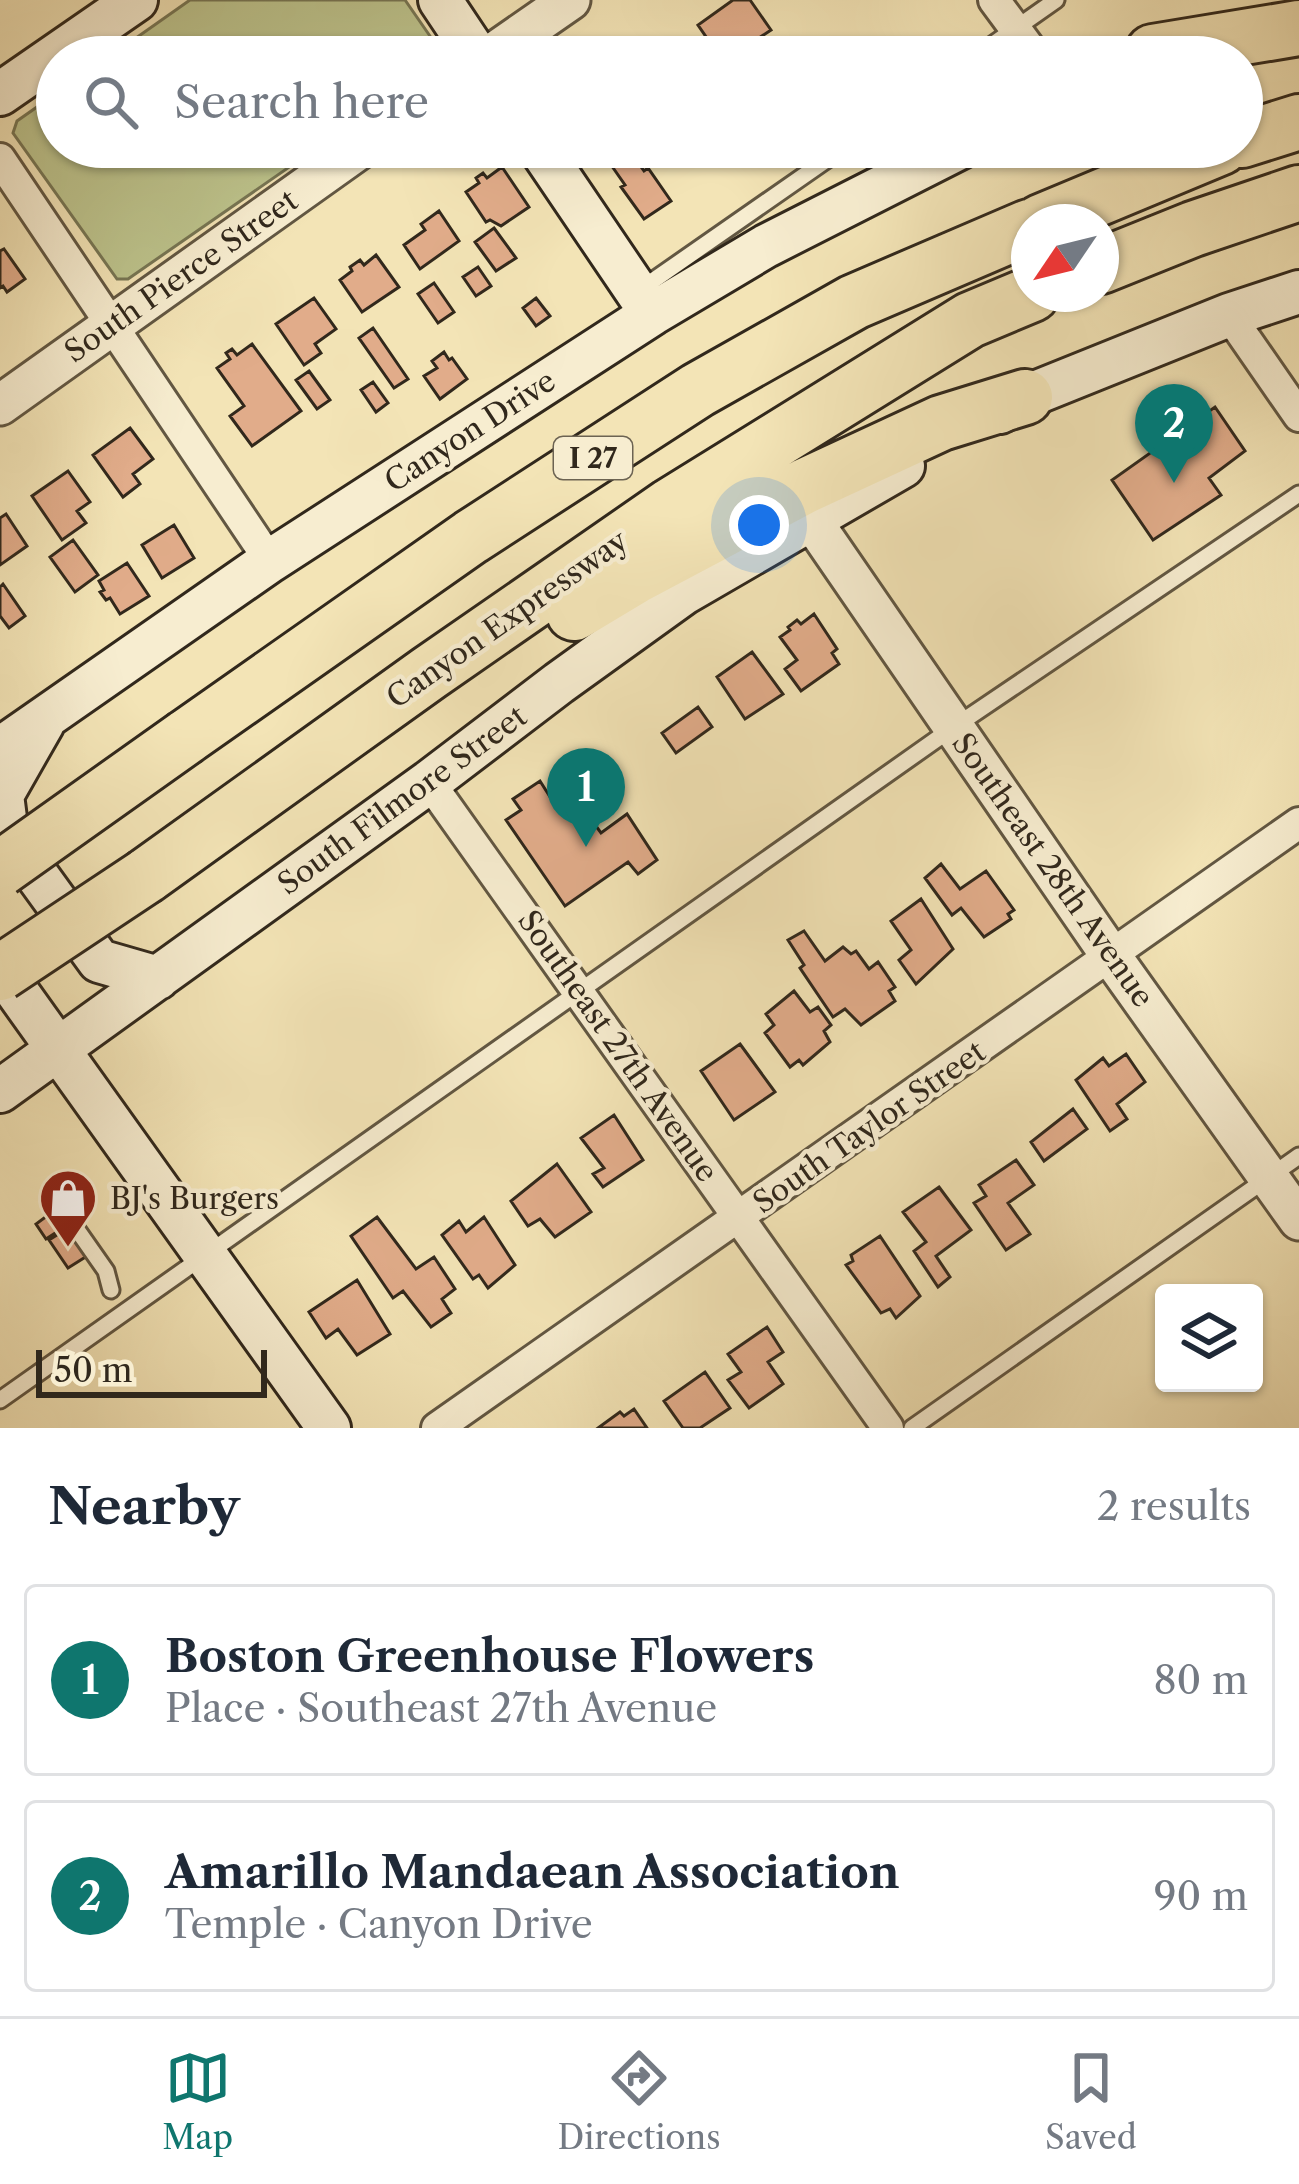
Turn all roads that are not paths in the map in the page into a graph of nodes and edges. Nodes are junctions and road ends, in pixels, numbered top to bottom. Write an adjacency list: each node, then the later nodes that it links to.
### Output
1 (136, 0): 9 (main road)
2 (440, 0): 10 (main road)
3 (570, 0): 11 (street)
4 (994, 0): 8 (street)
5 (1056, 0): 8 (lane)
6 (1299, 7): 14 (main road)
7 (1299, 28): 15 (highway)
8 (1015, 29): 12 (lane); 13 (street)
9 (84, 36)
10 (464, 36)
11 (518, 36)
12 (1005, 36)
13 (1020, 36)
14 (1206, 36)
15 (1253, 36)
16 (36, 69): 17 (main road)
17 (0, 94)
18 (1299, 122): 19 (highway)
19 (1263, 133)
20 (0, 159): 34 (street)
21 (333, 168): 34 (street, South Pierce Street)
22 (553, 168): 31 (main road)
23 (818, 168): 31 (lane)
24 (920, 168): 31 (main road, Canyon Drive)
25 (1171, 168): 27 (highway)
26 (1299, 193): 29 (highway)
27 (1084, 204)
28 (1011, 235): 47 (highway, I 27, bridge)
29 (1119, 259)
30 (1299, 292): 33 (main road)
31 (645, 303): 40 (main road, Canyon Drive)
32 (1011, 303): 41 (highway, Canyon Expressway / I 27)
33 (1228, 314): 35 (main road); 37 (street)
34 (112, 326): 36 (street, South Pierce Street); 40 (street)
35 (1025, 397): 39 (main road); 41 (highway)
36 (0, 405)
37 (1299, 416)
38 (1299, 494): 43 (lane)
39 (810, 518): 43 (street, Southeast 28th Avenue); 45 (main road, South Filmore Street)
40 (270, 561): 42 (main road, Canyon Drive)
41 (429, 673): 49 (highway, Canyon Expressway / I 27, bridge)
42 (47, 717): 44 (main road, Canyon Drive); 50 (main road)
43 (954, 727): 48 (street, Southeast 28th Avenue); 51 (lane)
44 (0, 749)
45 (429, 782): 50 (main road, South Filmore Street); 51 (street, Southeast 27th Avenue)
46 (1299, 823): 48 (street, South Taylor Street)
47 (0, 869)
48 (1111, 956): 54 (street, Southeast 28th Avenue); 56 (street, South Taylor Street)
49 (0, 971): 52 (main road)
50 (158, 978): 52 (main road, South Filmore Street)
51 (579, 990): 56 (street, Southeast 27th Avenue); 58 (lane)
52 (58, 1050): 53 (main road, South Filmore Street); 58 (main road)
53 (0, 1090)
54 (1284, 1167): 57 (street, Southeast 28th Avenue); 64 (lane)
55 (65, 1182): 59 (lane)
56 (740, 1218): 62 (street, South Taylor Street); 63 (street, Southeast 27th Avenue)
57 (1299, 1220)
58 (206, 1254): 60 (lane); 61 (main road)
59 (110, 1290)
60 (0, 1400)
61 (329, 1428)
62 (437, 1428)
63 (888, 1428)
64 (912, 1428)

